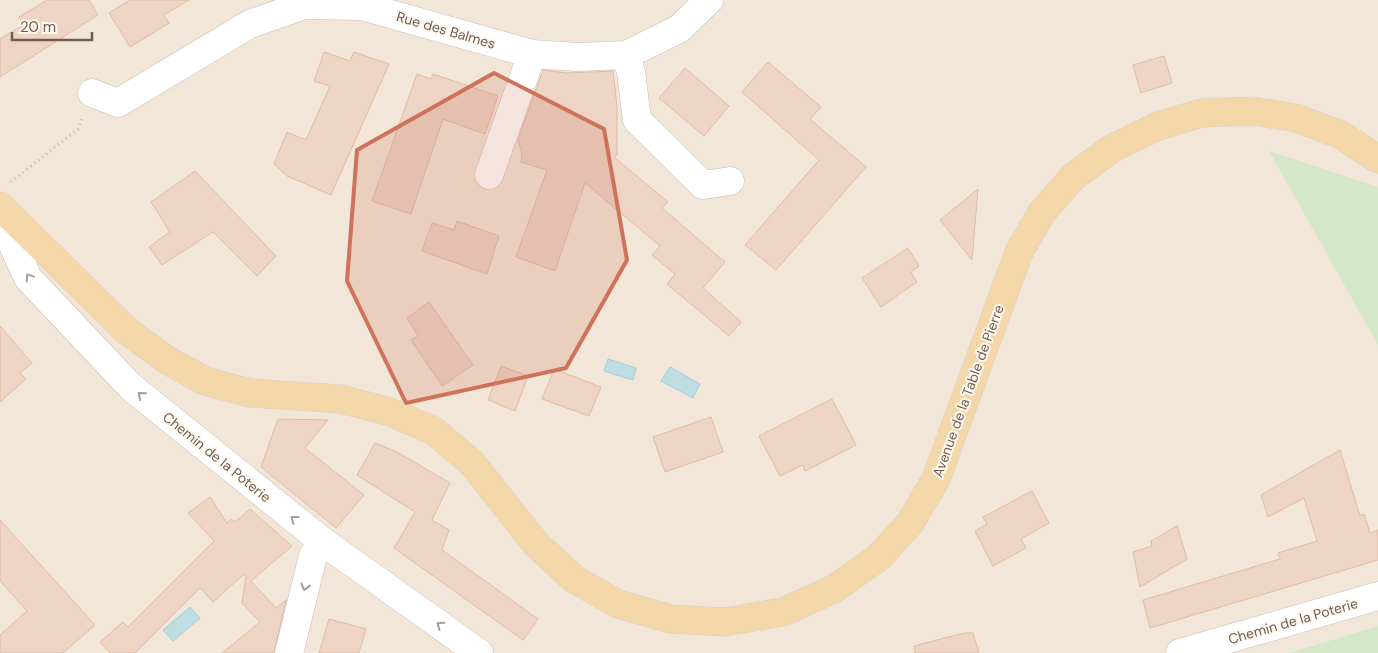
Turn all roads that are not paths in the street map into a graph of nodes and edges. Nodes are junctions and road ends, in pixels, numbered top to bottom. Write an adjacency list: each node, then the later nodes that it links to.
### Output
1 (709, 0): 4 (street, Rue des Balmes)
2 (363, 3): 3 (street, Rue des Balmes); 5 (street, Rue des Balmes)
3 (532, 54): 4 (street, Rue des Balmes); 7 (street)
4 (626, 54): 8 (street)
5 (92, 92)
6 (1378, 159): 9 (main road, Avenue de la Table de Pierre)
7 (489, 175)
8 (730, 181)
9 (4, 195)
10 (0, 217): 11 (street, Chemin de la Poterie, one-way to 10)
11 (322, 541): 13 (street, one-way to 13); 14 (street, Chemin de la Poterie, one-way to 11)
12 (1378, 596): 15 (street, Chemin de la Poterie)
13 (289, 653)
14 (479, 653)
15 (1180, 653)

